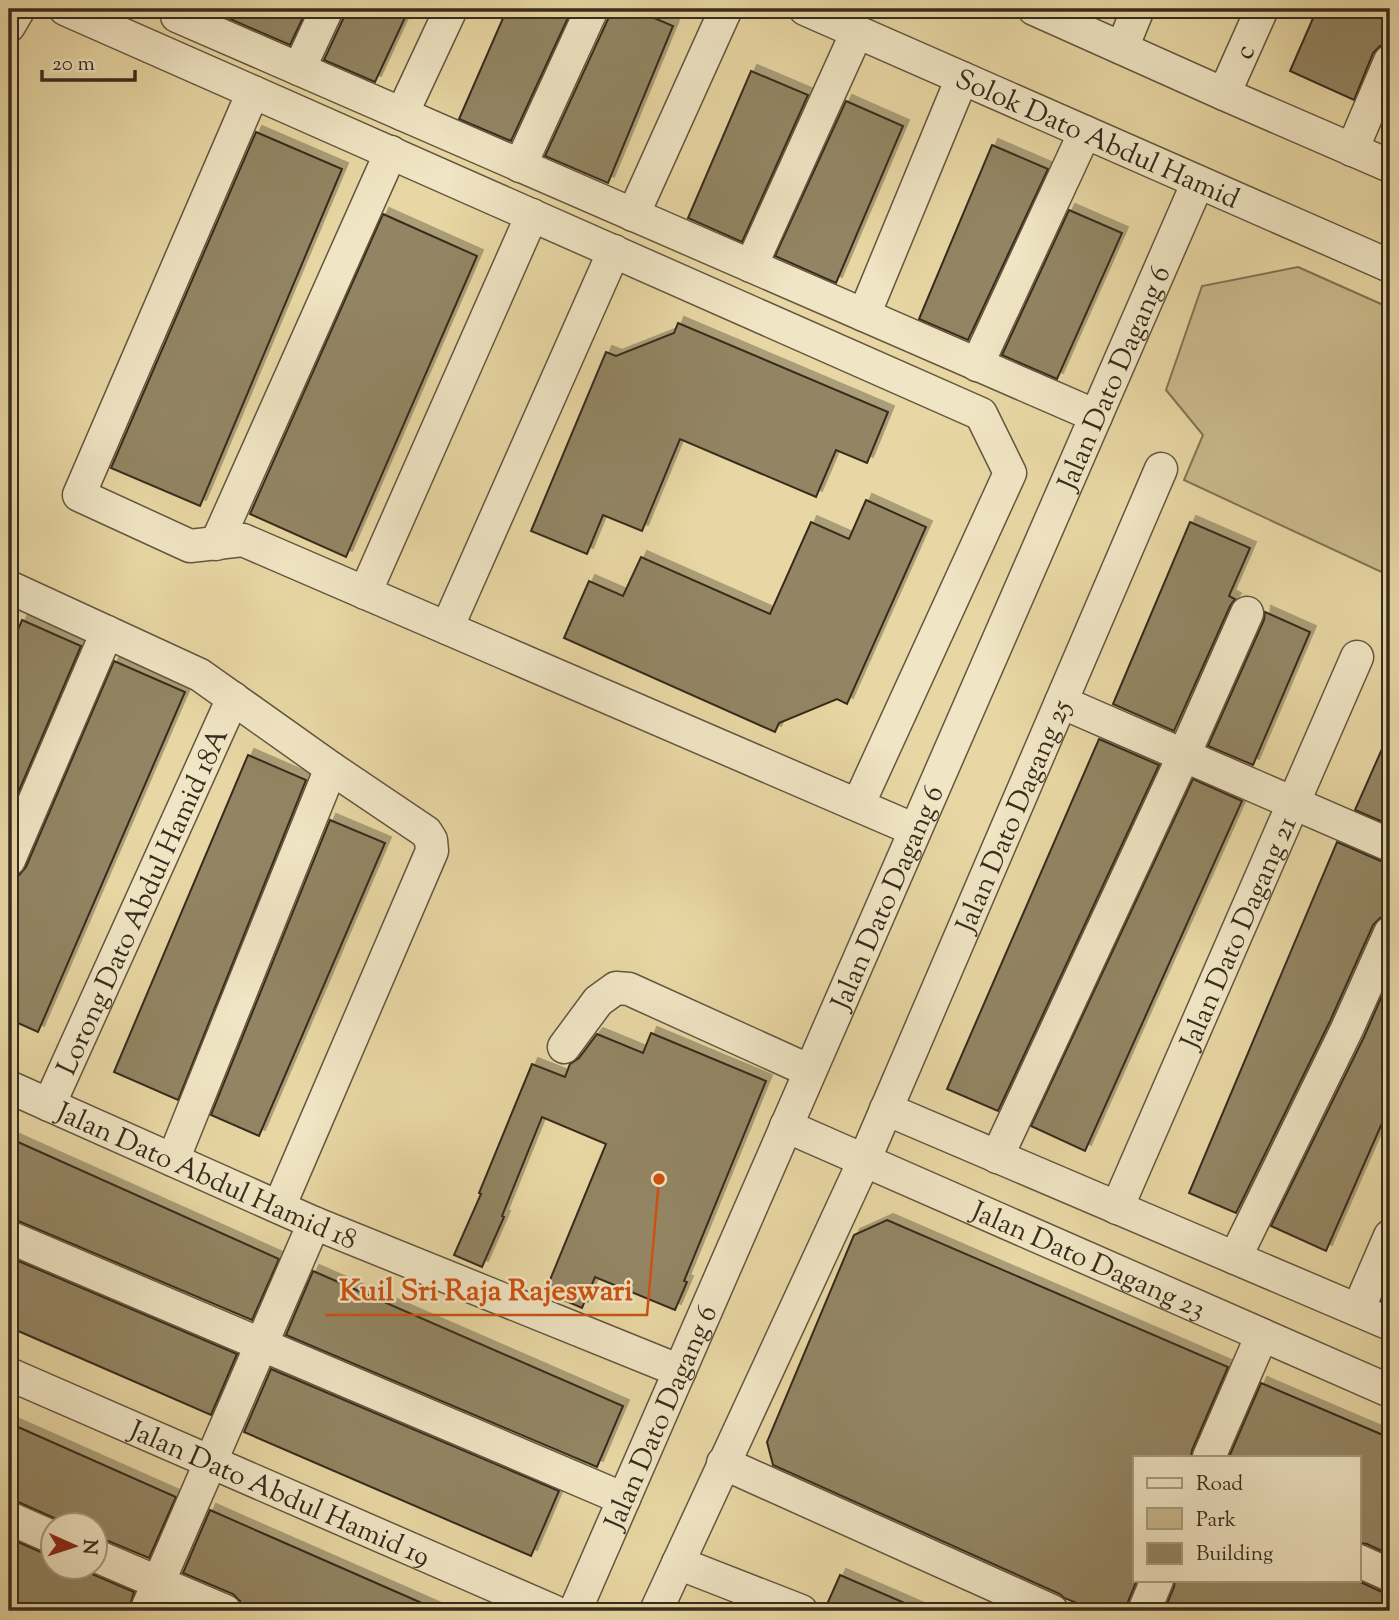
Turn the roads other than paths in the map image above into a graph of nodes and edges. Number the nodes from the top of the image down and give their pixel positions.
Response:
1 (19, 9) edge
2 (65, 9) edge
3 (327, 9) edge
4 (451, 9) edge
5 (592, 9) edge
6 (726, 9) edge
7 (805, 9) edge
8 (1034, 9) edge
9 (1138, 9) edge
10 (1262, 9) edge
11 (178, 13) edge
12 (9, 26) edge
13 (857, 32) junction
14 (1122, 48) junction
15 (1390, 61) edge
16 (299, 69) junction
17 (962, 78) junction
18 (253, 92) junction
19 (1224, 94) junction
20 (402, 114) junction
21 (1085, 132) junction
22 (1352, 150) junction
23 (391, 152) junction
24 (520, 166) junction
25 (1390, 166) edge
26 (1198, 181) junction
27 (532, 215) junction
28 (633, 215) junction
29 (614, 251) junction
30 (751, 266) junction
31 (1390, 266) edge
32 (864, 315) junction
33 (977, 365) junction
34 (1096, 416) junction
35 (1161, 470) dead end
36 (216, 544) junction
37 (9, 587) edge
38 (365, 593) junction
39 (1247, 613) dead end
40 (447, 628) junction
41 (107, 632) junction
42 (1357, 657) dead end
43 (233, 698) junction
44 (1061, 702) junction
45 (1184, 755) junction
46 (331, 768) junction
47 (1294, 803) junction
48 (858, 805) junction
49 (915, 830) junction
50 (1390, 845) edge
51 (9, 860) edge
52 (1390, 933) edge
53 (564, 1047) dead end
54 (810, 1071) junction
55 (9, 1087) edge
56 (49, 1105) junction
57 (886, 1109) junction
58 (786, 1126) junction
59 (997, 1157) junction
60 (173, 1160) junction
61 (864, 1161) junction
62 (279, 1207) junction
63 (1117, 1208) junction
64 (314, 1223) junction
65 (1390, 1236) edge
66 (9, 1237) edge
67 (1235, 1258) junction
68 (1358, 1310) junction
69 (1390, 1324) edge
70 (1262, 1335) junction
71 (261, 1346) junction
72 (680, 1371) junction
73 (9, 1374) edge
74 (1390, 1391) edge
75 (1209, 1456) edge
76 (211, 1462) junction
77 (723, 1463) junction
78 (624, 1499) junction
79 (9, 1518) edge
80 (38, 1531) edge
81 (1360, 1562) edge
82 (678, 1563) junction
83 (108, 1565) edge
84 (1390, 1575) edge
85 (1156, 1582) edge
86 (152, 1597) edge
87 (225, 1611) edge
88 (553, 1611) edge
89 (575, 1611) edge
90 (656, 1611) edge
91 (801, 1611) edge
92 (1052, 1611) edge
93 (1144, 1611) edge

1 - 12 street
2 - 18 street
3 - 16 street
4 - 20 street
5 - 24 street
6 - 28 street
7 - 13 street, Solok Dato Abdul Hamid
8 - 14 street
9 - 14 street
10 - 19 street, c
11 - 16 street
13 - 17 street, Solok Dato Abdul Hamid
13 - 30 street
14 - 19 street
15 - 22 street
16 - 20 street
17 - 21 street, Solok Dato Abdul Hamid
17 - 32 street
18 - 23 street
18 - 36 street
19 - 22 street
20 - 24 street
21 - 26 street, Solok Dato Abdul Hamid
21 - 33 street
22 - 25 street
23 - 27 street
23 - 36 street
24 - 28 street
26 - 31 street, Solok Dato Abdul Hamid
26 - 34 street, Jalan Dato Dagang 6
27 - 29 street
27 - 38 street
28 - 30 street
29 - 40 street
29 - 48 street
30 - 32 street
32 - 33 street
33 - 34 street
34 - 49 street, Jalan Dato Dagang 6
35 - 44 street, Jalan Dato Dagang 25
36 - 38 street
37 - 41 street
38 - 40 street
39 - 45 street
40 - 48 street
41 - 43 street
41 - 51 street
42 - 47 street, Jalan Dato Dagang 21
43 - 46 street
43 - 56 street, Lorong Dato Abdul Hamid 18A
44 - 45 street
44 - 57 street, Jalan Dato Dagang 25
45 - 47 street
45 - 59 street
46 - 60 street
46 - 62 street
47 - 50 street
47 - 63 street, Jalan Dato Dagang 21
48 - 49 street
49 - 54 street, Jalan Dato Dagang 6
52 - 67 street
53 - 54 street
54 - 58 street, Jalan Dato Dagang 6
55 - 56 street, Jalan Dato Abdul Hamid 18
56 - 60 street, Jalan Dato Abdul Hamid 18
57 - 59 street, Jalan Dato Dagang 23
57 - 61 street, Jalan Dato Dagang 25
58 - 61 street, Jalan Dato Dagang 23
58 - 72 street, Jalan Dato Dagang 6
59 - 63 street, Jalan Dato Dagang 23
60 - 62 street, Jalan Dato Abdul Hamid 18
61 - 70 street, Jalan Dato Dagang 23
61 - 77 street, Jalan Dato Dagang 25
62 - 64 street, Jalan Dato Abdul Hamid 18
63 - 67 street, Jalan Dato Dagang 23
64 - 71 street
64 - 72 street, Jalan Dato Abdul Hamid 18
65 - 68 street
66 - 71 street
67 - 68 street, Jalan Dato Dagang 23
68 - 69 street, Jalan Dato Dagang 23
70 - 74 street, Jalan Dato Dagang 23
70 - 75 street
71 - 76 street
71 - 78 street
72 - 78 street, Jalan Dato Dagang 6
73 - 76 street, Jalan Dato Abdul Hamid 19
76 - 86 street
76 - 88 street, Jalan Dato Abdul Hamid 19
77 - 82 street
77 - 92 street
78 - 89 street, Jalan Dato Dagang 6
79 - 80 street
81 - 84 street
82 - 90 street
82 - 91 street
83 - 86 street
85 - 93 street
86 - 87 street

